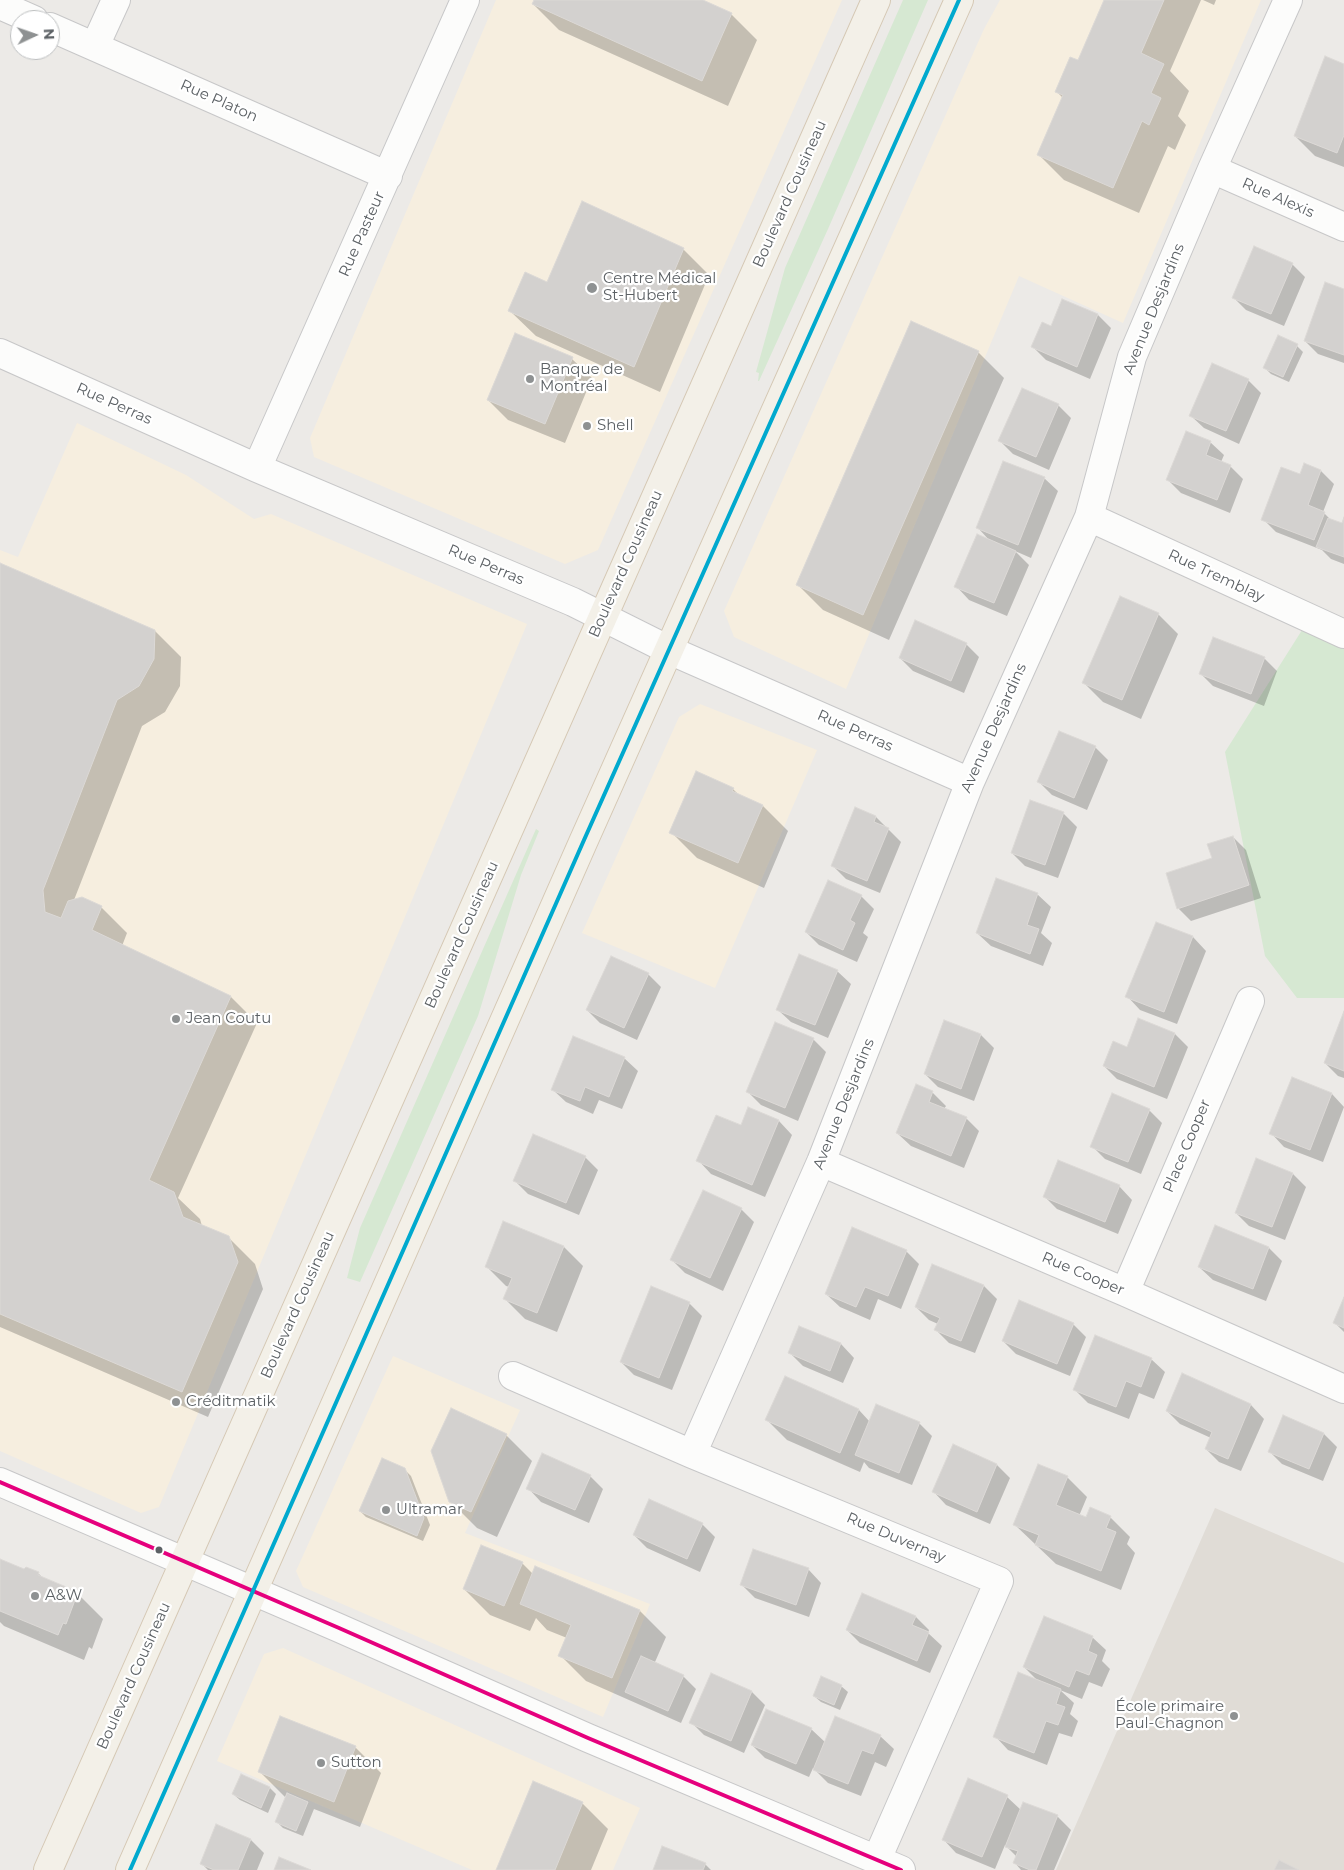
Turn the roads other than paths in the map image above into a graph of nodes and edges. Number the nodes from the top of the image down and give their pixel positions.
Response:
1 (116, 0) edge
2 (465, 0) edge
3 (876, 0) edge
4 (959, 0) edge
5 (1288, 0) edge
6 (60, 31) edge
7 (95, 46) junction
8 (1212, 169) junction
9 (388, 176) junction
10 (1344, 227) edge
11 (0, 354) edge
12 (257, 468) junction
13 (1089, 517) junction
14 (603, 616) junction
15 (1344, 634) edge
16 (668, 650) junction
17 (970, 782) junction
18 (1250, 1000) dead end
19 (822, 1162) junction
20 (1125, 1292) junction
21 (513, 1376) dead end
22 (1344, 1389) edge
23 (692, 1454) junction
24 (0, 1482) edge
25 (185, 1562) junction
26 (252, 1592) junction
27 (876, 1859) junction
28 (48, 1870) edge
29 (130, 1870) edge
30 (902, 1870) edge

1 - 7 street
2 - 9 street, Rue Pasteur
3 - 14 main road, Boulevard Cousineau
4 - 16 main road
5 - 8 street, Avenue Desjardins
6 - 7 street, Rue Platon
7 - 9 street, Rue Platon
8 - 10 street, Rue Alexis
8 - 13 street, Avenue Desjardins
9 - 12 street, Rue Pasteur
11 - 12 street, Rue Perras
12 - 14 street, Rue Perras
13 - 15 street, Rue Tremblay
13 - 17 street, Avenue Desjardins
14 - 16 street, Rue Perras
14 - 25 main road, Boulevard Cousineau
16 - 17 street, Rue Perras
16 - 26 main road
17 - 19 street, Avenue Desjardins
18 - 20 street, Place Cooper
19 - 20 street, Rue Cooper
19 - 23 street, Avenue Desjardins
20 - 22 street, Rue Cooper
21 - 23 street, Rue Duvernay
23 - 27 street, Rue Duvernay
24 - 25 street
25 - 26 street
25 - 28 main road, Boulevard Cousineau
26 - 27 street
26 - 29 main road
27 - 30 street

